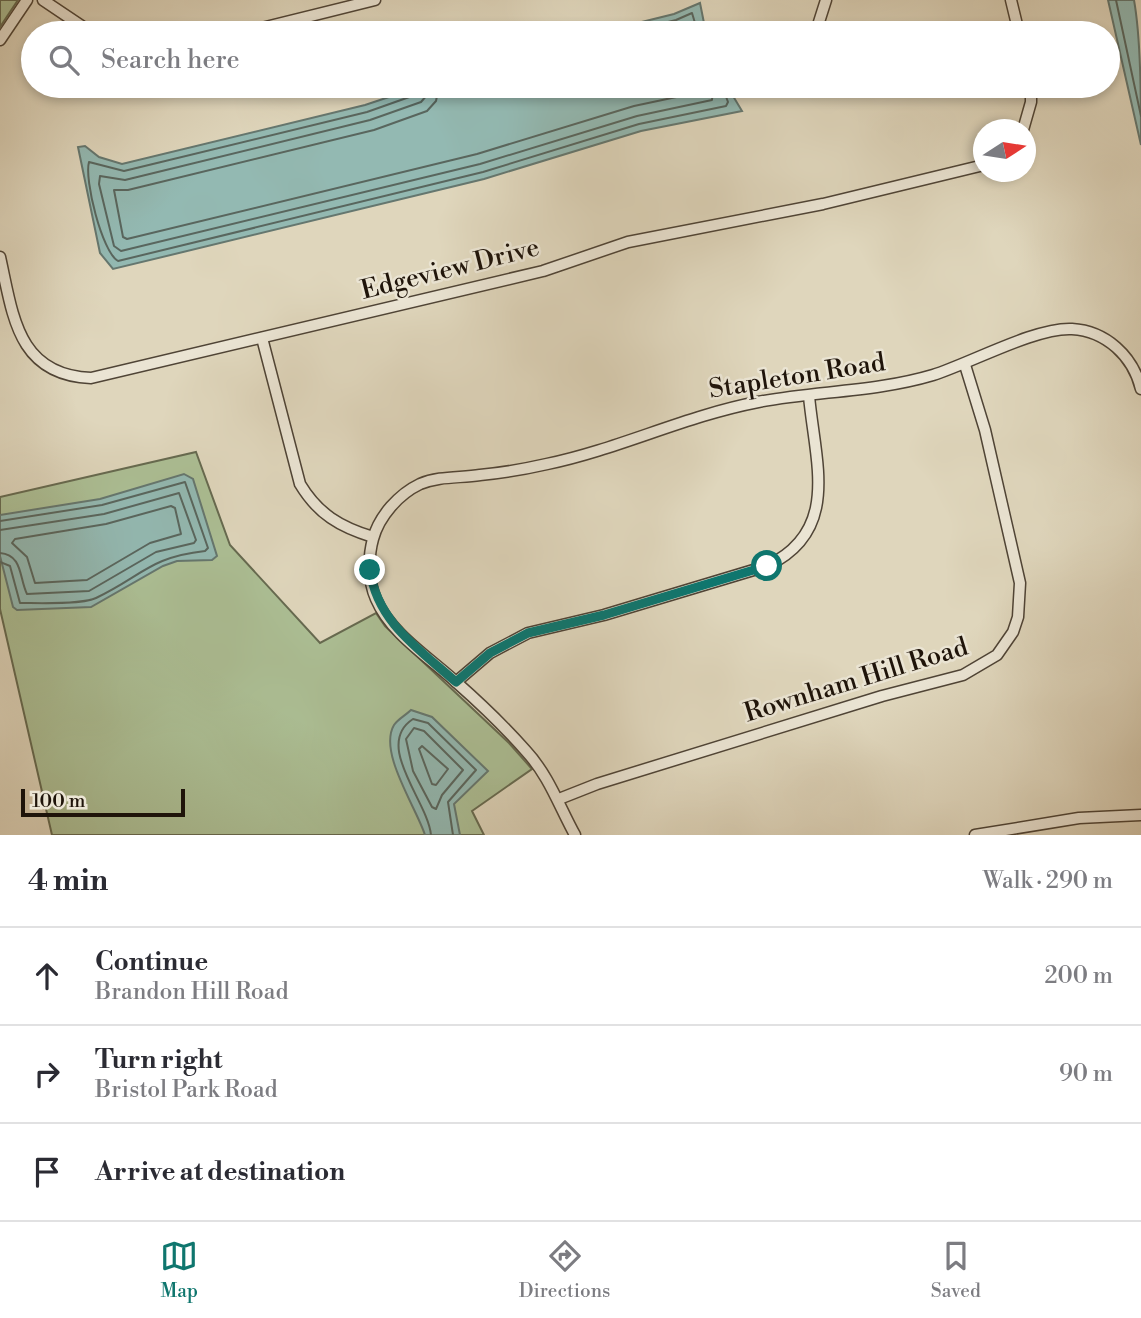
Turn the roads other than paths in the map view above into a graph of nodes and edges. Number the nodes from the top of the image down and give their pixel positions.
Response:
1 (27, 0) edge
2 (43, 0) edge
3 (375, 0) edge
4 (826, 0) edge
5 (1011, 0) edge
6 (74, 21) edge
7 (290, 21) edge
8 (819, 21) edge
9 (1016, 21) edge
10 (0, 40) edge
11 (1031, 98) edge
12 (1026, 119) edge
13 (973, 168) edge
14 (0, 257) edge
15 (262, 338) junction
16 (965, 365) junction
17 (1141, 389) edge
18 (809, 396) junction
19 (373, 537) junction
20 (456, 682) junction
21 (559, 799) junction
22 (1141, 815) edge
23 (575, 835) edge
24 (975, 835) edge

1 - 10 street
2 - 6 street
3 - 7 street
4 - 8 street
5 - 9 street
11 - 12 street
13 - 15 street, Edgeview Drive
14 - 15 street, Edgeview Drive
15 - 19 street
16 - 17 street, Stapleton Road
16 - 18 street, Stapleton Road
16 - 21 street, Rownham Hill Road
18 - 19 street, Stapleton Road
18 - 20 street
19 - 20 street
20 - 21 street
21 - 23 street
22 - 24 street

